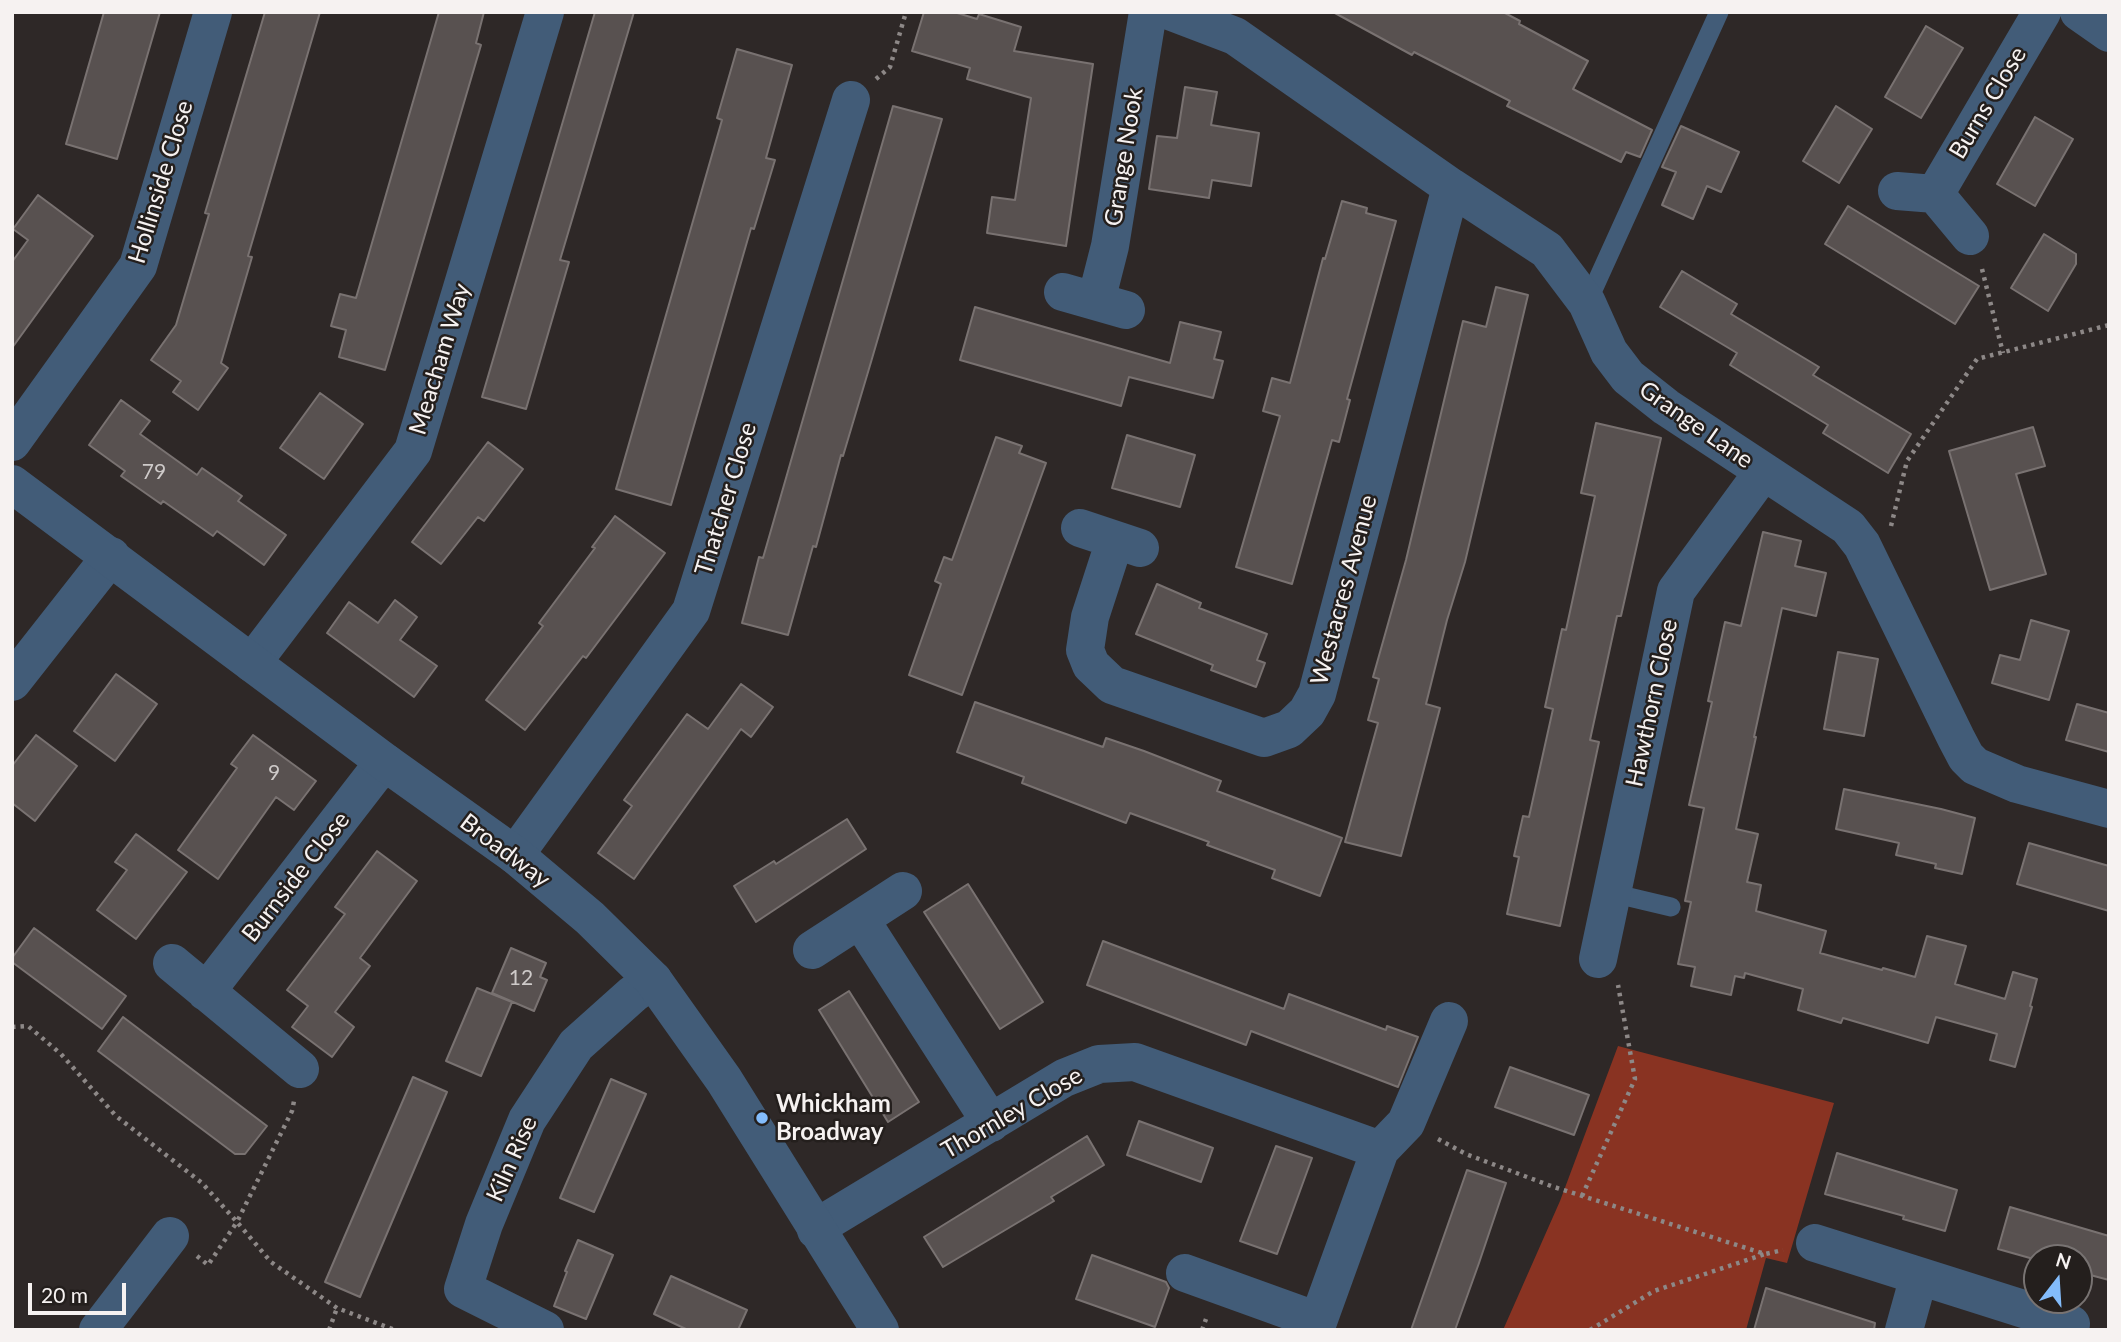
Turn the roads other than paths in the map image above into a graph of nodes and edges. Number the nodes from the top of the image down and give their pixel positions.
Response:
1 (213, 12) edge
2 (545, 12) edge
3 (1147, 12) edge
4 (1172, 12) edge
5 (1720, 12) edge
6 (2042, 12) edge
7 (2078, 12) edge
8 (2109, 33) edge
9 (851, 100) road end
10 (1451, 187) junction
11 (1897, 191) dead end
12 (1935, 194) junction
13 (1970, 236) road end
14 (1095, 301) dead end
15 (1587, 303) junction
16 (12, 442) edge
17 (1763, 472) junction
18 (12, 484) edge
19 (1080, 528) dead end
20 (111, 556) junction
21 (253, 663) junction
22 (12, 682) edge
23 (386, 763) junction
24 (2109, 808) edge
25 (515, 855) junction
26 (903, 891) dead end
27 (1612, 893) junction
28 (1671, 907) dead end
29 (860, 919) junction
30 (812, 950) dead end
31 (1598, 960) road end
32 (172, 963) dead end
33 (653, 980) junction
34 (206, 992) junction
35 (1449, 1021) dead end
36 (300, 1069) road end
37 (991, 1123) junction
38 (1380, 1150) junction
39 (816, 1230) junction
40 (170, 1236) road end
41 (1815, 1243) road end
42 (1185, 1273) dead end
43 (1919, 1276) junction
44 (2071, 1324) dead end
45 (1316, 1325) edge
46 (97, 1330) edge
47 (545, 1330) edge
48 (880, 1330) edge
49 (1904, 1330) edge

1 - 16 street, Hollinside Close
2 - 21 street, Meacham Way
3 - 14 street, Grange Nook
4 - 10 street, Grange Lane
5 - 15 lane
6 - 12 street, Burns Close
7 - 8 street
9 - 25 street, Thatcher Close
10 - 15 street, Grange Lane
10 - 19 street, Westacres Avenue
11 - 12 street
12 - 13 street
15 - 17 street, Grange Lane
17 - 24 street, Grange Lane
17 - 27 street, Hawthorn Close
18 - 20 street, Broadway
20 - 21 street, Broadway
20 - 22 street
21 - 23 street, Broadway
23 - 25 street, Broadway
23 - 34 street, Burnside Close
25 - 33 street, Broadway
26 - 29 street
27 - 28 lane
27 - 31 street, Hawthorn Close
29 - 30 street
29 - 37 street
32 - 34 street
33 - 39 street, Broadway
33 - 47 street, Kiln Rise
34 - 36 street
35 - 38 street
37 - 38 street, Thornley Close
37 - 39 street, Thornley Close
38 - 45 street
39 - 48 street, Broadway
40 - 46 street
41 - 43 street
42 - 45 street
43 - 44 street
43 - 49 street

